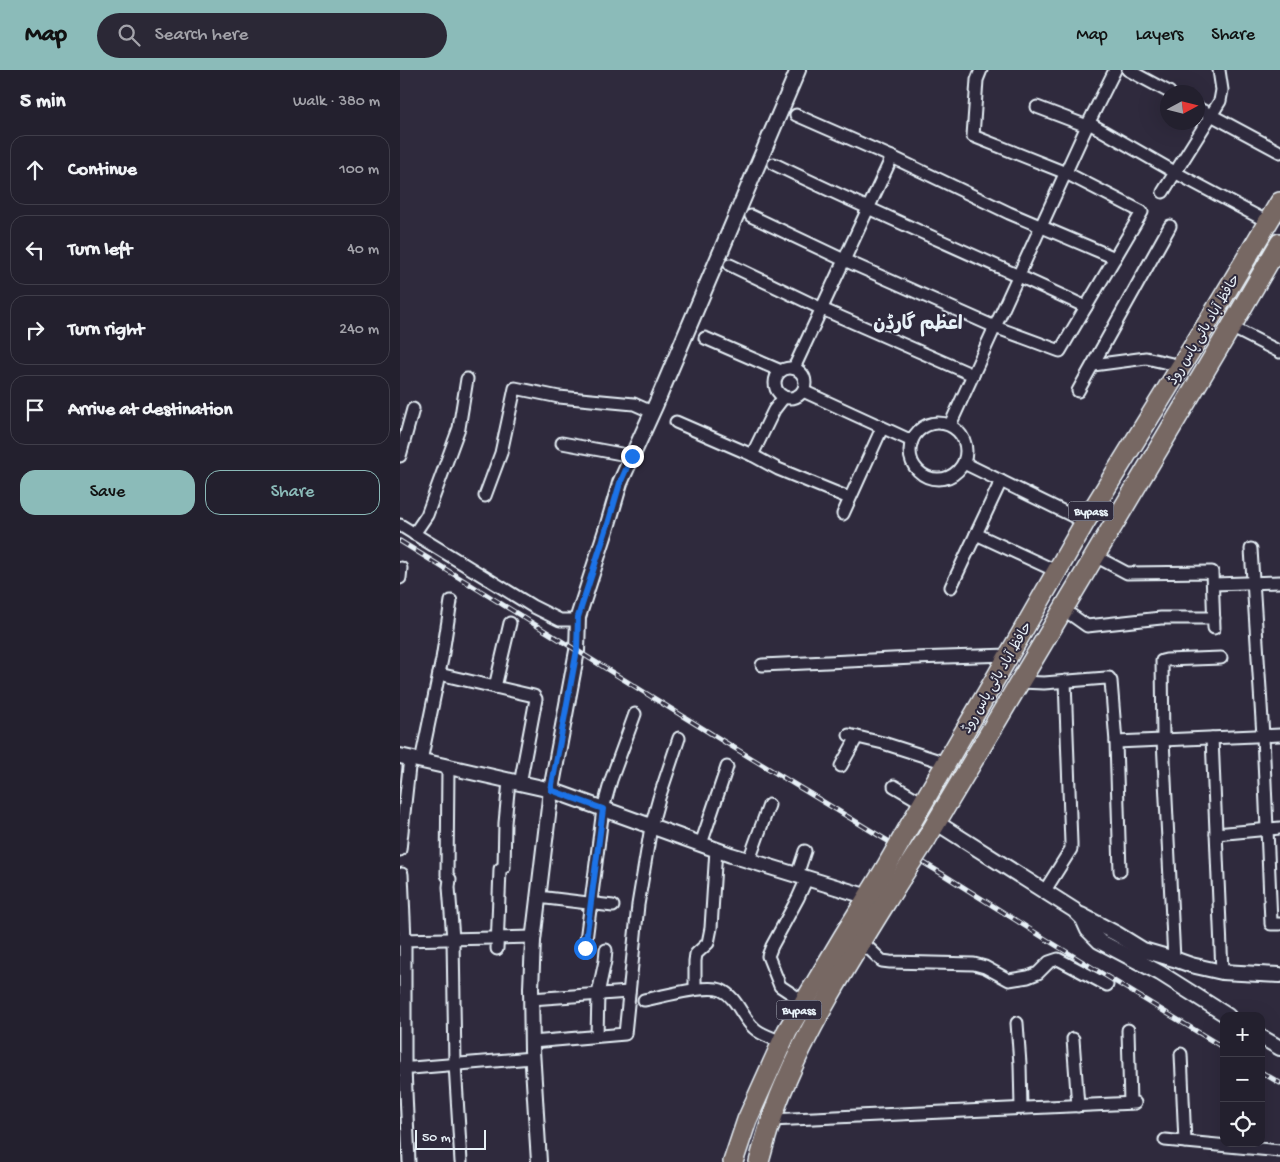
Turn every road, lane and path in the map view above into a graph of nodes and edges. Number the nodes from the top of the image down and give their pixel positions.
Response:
1 (798, 70) edge
2 (981, 70) edge
3 (1115, 70) edge
4 (1128, 70) edge
5 (1219, 70) edge
6 (1160, 87) edge
7 (1037, 107) dead end
8 (1205, 112) edge
9 (796, 115) dead end
10 (1211, 115) junction
11 (1088, 124) junction
12 (1280, 152) edge
13 (892, 158) junction
14 (774, 164) dead end
15 (1175, 172) junction
16 (1066, 173) junction
17 (1163, 192) dead end
18 (1280, 202) edge
19 (868, 208) junction
20 (751, 216) dead end
21 (1268, 222) junction
22 (1170, 226) dead end
23 (1041, 227) junction
24 (1279, 245) edge
25 (1114, 258) junction
26 (844, 260) junction
27 (730, 266) dead end
28 (1019, 275) junction
29 (1086, 307) junction
30 (822, 309) junction
31 (995, 327) junction
32 (1231, 327) junction
33 (705, 338) dead end
34 (1280, 352) edge
35 (1093, 365) junction
36 (1181, 366) junction
37 (794, 368) junction
38 (781, 371) junction
39 (973, 375) junction
40 (467, 379) dead end
41 (803, 391) junction
42 (1078, 391) dead end
43 (784, 396) junction
44 (413, 408) dead end
45 (652, 412) junction
46 (676, 422) dead end
47 (950, 425) junction
48 (882, 428) junction
49 (912, 441) junction
50 (562, 444) dead end
51 (752, 455) junction
52 (400, 456) edge
53 (632, 456) junction
54 (964, 463) junction
55 (1001, 481) junction
56 (485, 496) dead end
57 (849, 498) junction
58 (842, 514) dead end
59 (1085, 522) junction
60 (400, 525) edge
61 (414, 534) junction
62 (976, 534) junction
63 (1251, 549) dead end
64 (1095, 556) junction
65 (1056, 571) junction
66 (1253, 582) junction
67 (1280, 582) edge
68 (1213, 584) junction
69 (951, 587) dead end
70 (451, 601) dead end
71 (1063, 610) junction
72 (578, 620) junction
73 (510, 623) dead end
74 (1009, 655) junction
75 (1221, 658) dead end
76 (762, 665) dead end
77 (439, 674) junction
78 (1065, 681) junction
79 (1020, 682) junction
80 (495, 687) junction
81 (635, 714) dead end
82 (1280, 735) edge
83 (1263, 736) junction
84 (679, 738) dead end
85 (1212, 738) junction
86 (1163, 740) junction
87 (1116, 742) junction
88 (410, 758) edge
89 (946, 763) junction
90 (841, 766) dead end
91 (448, 767) junction
92 (727, 767) dead end
93 (515, 782) junction
94 (894, 786) dead end
95 (551, 790) junction
96 (923, 803) junction
97 (769, 805) dead end
98 (603, 809) junction
99 (651, 827) junction
100 (1280, 828) edge
101 (1267, 829) junction
102 (932, 831) junction
103 (1216, 834) junction
104 (701, 844) junction
105 (716, 849) junction
106 (400, 850) edge
107 (805, 852) dead end
108 (750, 860) junction
109 (1120, 871) dead end
110 (893, 873) junction
111 (402, 874) dead end
112 (802, 876) junction
113 (1044, 892) junction
114 (538, 897) junction
115 (867, 897) junction
116 (886, 902) junction
117 (591, 903) junction
118 (613, 906) dead end
119 (1074, 910) junction
120 (1280, 924) edge
121 (533, 937) junction
122 (453, 939) junction
123 (403, 940) edge
124 (861, 941) junction
125 (497, 944) junction
126 (585, 948) dead end
127 (606, 950) dead end
128 (1174, 959) junction
129 (1222, 972) junction
130 (1280, 976) edge
131 (1107, 985) dead end
132 (696, 990) junction
133 (630, 992) junction
134 (598, 994) junction
135 (531, 998) junction
136 (644, 1000) dead end
137 (804, 1002) junction
138 (1222, 1012) edge
139 (1017, 1023) dead end
140 (1128, 1030) dead end
141 (597, 1036) junction
142 (1073, 1039) dead end
143 (1265, 1039) edge
144 (532, 1042) junction
145 (782, 1042) junction
146 (1280, 1048) edge
147 (1181, 1054) dead end
148 (532, 1058) junction
149 (455, 1064) junction
150 (402, 1069) edge
151 (1078, 1106) junction
152 (1021, 1108) junction
153 (771, 1120) junction
154 (1165, 1140) dead end
155 (1185, 1142) junction
156 (1220, 1144) edge
157 (1253, 1147) edge
158 (1280, 1151) edge
159 (409, 1162) edge
160 (461, 1162) edge
161 (539, 1162) edge
162 (734, 1162) edge
163 (759, 1162) edge

1 - 45 street
2 - 16 street
3 - 11 street
4 - 6 street
5 - 10 street
7 - 11 street
8 - 10 street
9 - 13 street
10 - 12 street
10 - 15 street
11 - 15 street
11 - 16 street
13 - 19 street
13 - 23 street
14 - 19 street
15 - 17 street
15 - 21 street
16 - 23 street
16 - 25 street
18 - 21 highway, حافظ آباد بائی پاس روڈ / Bypass
19 - 26 street
19 - 28 street
20 - 26 street
21 - 36 highway, حافظ آباد بائی پاس روڈ / Bypass
22 - 35 street
23 - 25 street
23 - 28 street
24 - 32 highway, حافظ آباد بائی پاس روڈ / Bypass
25 - 29 street
26 - 30 street
26 - 31 street
27 - 30 street
28 - 29 street
28 - 31 street
29 - 31 street
30 - 37 street
30 - 39 street
31 - 39 street
32 - 34 street
32 - 64 highway, حافظ آباد بائی پاس روڈ / Bypass
33 - 38 street
35 - 36 street
35 - 42 street
36 - 59 highway, حافظ آباد بائی پاس روڈ / Bypass
37 - 38 street
37 - 41 street
38 - 43 street
39 - 47 street
40 - 61 street
41 - 43 street
41 - 48 street
43 - 51 street
44 - 52 street
45 - 53 street
45 - 56 street
46 - 51 street
47 - 49 street
47 - 54 street
48 - 49 street
48 - 57 street
49 - 54 street
50 - 53 street
51 - 57 street
53 - 72 street
54 - 55 street
55 - 59 street
55 - 62 street
57 - 58 street
59 - 65 highway, حافظ آباد بائی پاس روڈ / Bypass
60 - 61 street
61 - 72 street
62 - 65 street
62 - 69 street
63 - 66 street
64 - 68 street
64 - 71 highway, حافظ آباد بائی پاس روڈ / Bypass
65 - 74 highway, حافظ آباد بائی پاس روڈ / Bypass
66 - 67 street
66 - 68 street
66 - 83 street
68 - 71 street
70 - 77 street
71 - 79 highway, حافظ آباد بائی پاس روڈ / Bypass
72 - 95 street
73 - 80 street
74 - 76 street
74 - 89 highway, حافظ آباد بائی پاس روڈ / Bypass
75 - 86 street
77 - 80 street
77 - 88 street
78 - 79 street
78 - 87 street
78 - 113 street
79 - 102 highway, حافظ آباد بائی پاس روڈ / Bypass
80 - 93 street
81 - 98 street
82 - 83 street
83 - 85 street
83 - 101 street
84 - 99 street
85 - 86 street
85 - 103 street
86 - 87 street
86 - 128 street
87 - 109 street
88 - 91 street
88 - 106 street
89 - 90 street
89 - 96 highway, حافظ آباد بائی پاس روڈ / Bypass
91 - 93 street
91 - 122 street
92 - 104 street
93 - 95 street
93 - 125 street
94 - 96 street
95 - 98 street
95 - 114 street
96 - 110 highway, حافظ آباد بائی پاس روڈ / Bypass, bridge
97 - 108 street
98 - 99 street
98 - 117 street
99 - 104 street
99 - 133 street
100 - 101 street
101 - 103 street
101 - 120 street
102 - 110 highway, حافظ آباد بائی پاس روڈ / Bypass, bridge
102 - 113 street
103 - 129 street
104 - 105 street
105 - 108 street
105 - 132 street
107 - 112 street
108 - 112 street
110 - 115 highway, حافظ آباد بائی پاس روڈ / Bypass
110 - 116 highway, حافظ آباد بائی پاس روڈ / Bypass
111 - 123 street
112 - 115 street
112 - 137 street
113 - 119 street
114 - 117 street
114 - 121 street
115 - 116 street
115 - 137 highway, حافظ آباد بائی پاس روڈ / Bypass
116 - 124 highway, حافظ آباد بائی پاس روڈ / Bypass
117 - 118 street
117 - 126 street
119 - 128 street
119 - 138 street
121 - 125 street
121 - 135 street
122 - 123 street
122 - 125 street
122 - 149 street
123 - 150 street
124 - 131 street
124 - 153 highway, حافظ آباد بائی پاس روڈ / Bypass
127 - 134 street
128 - 129 street
129 - 130 street
132 - 136 street
132 - 145 street
133 - 134 street
133 - 141 street
134 - 135 street
134 - 141 street
135 - 144 street
137 - 145 highway, حافظ آباد بائی پاس روڈ / Bypass
139 - 152 street
140 - 151 street
141 - 144 street
142 - 151 street
143 - 146 street
144 - 148 street
145 - 162 highway, حافظ آباد بائی پاس روڈ / Bypass
147 - 155 street
148 - 149 street
148 - 161 street
149 - 150 street
149 - 160 street
150 - 159 street
151 - 152 street
152 - 153 street
153 - 163 highway, حافظ آباد بائی پاس روڈ / Bypass
154 - 155 street
155 - 156 street
157 - 158 street

